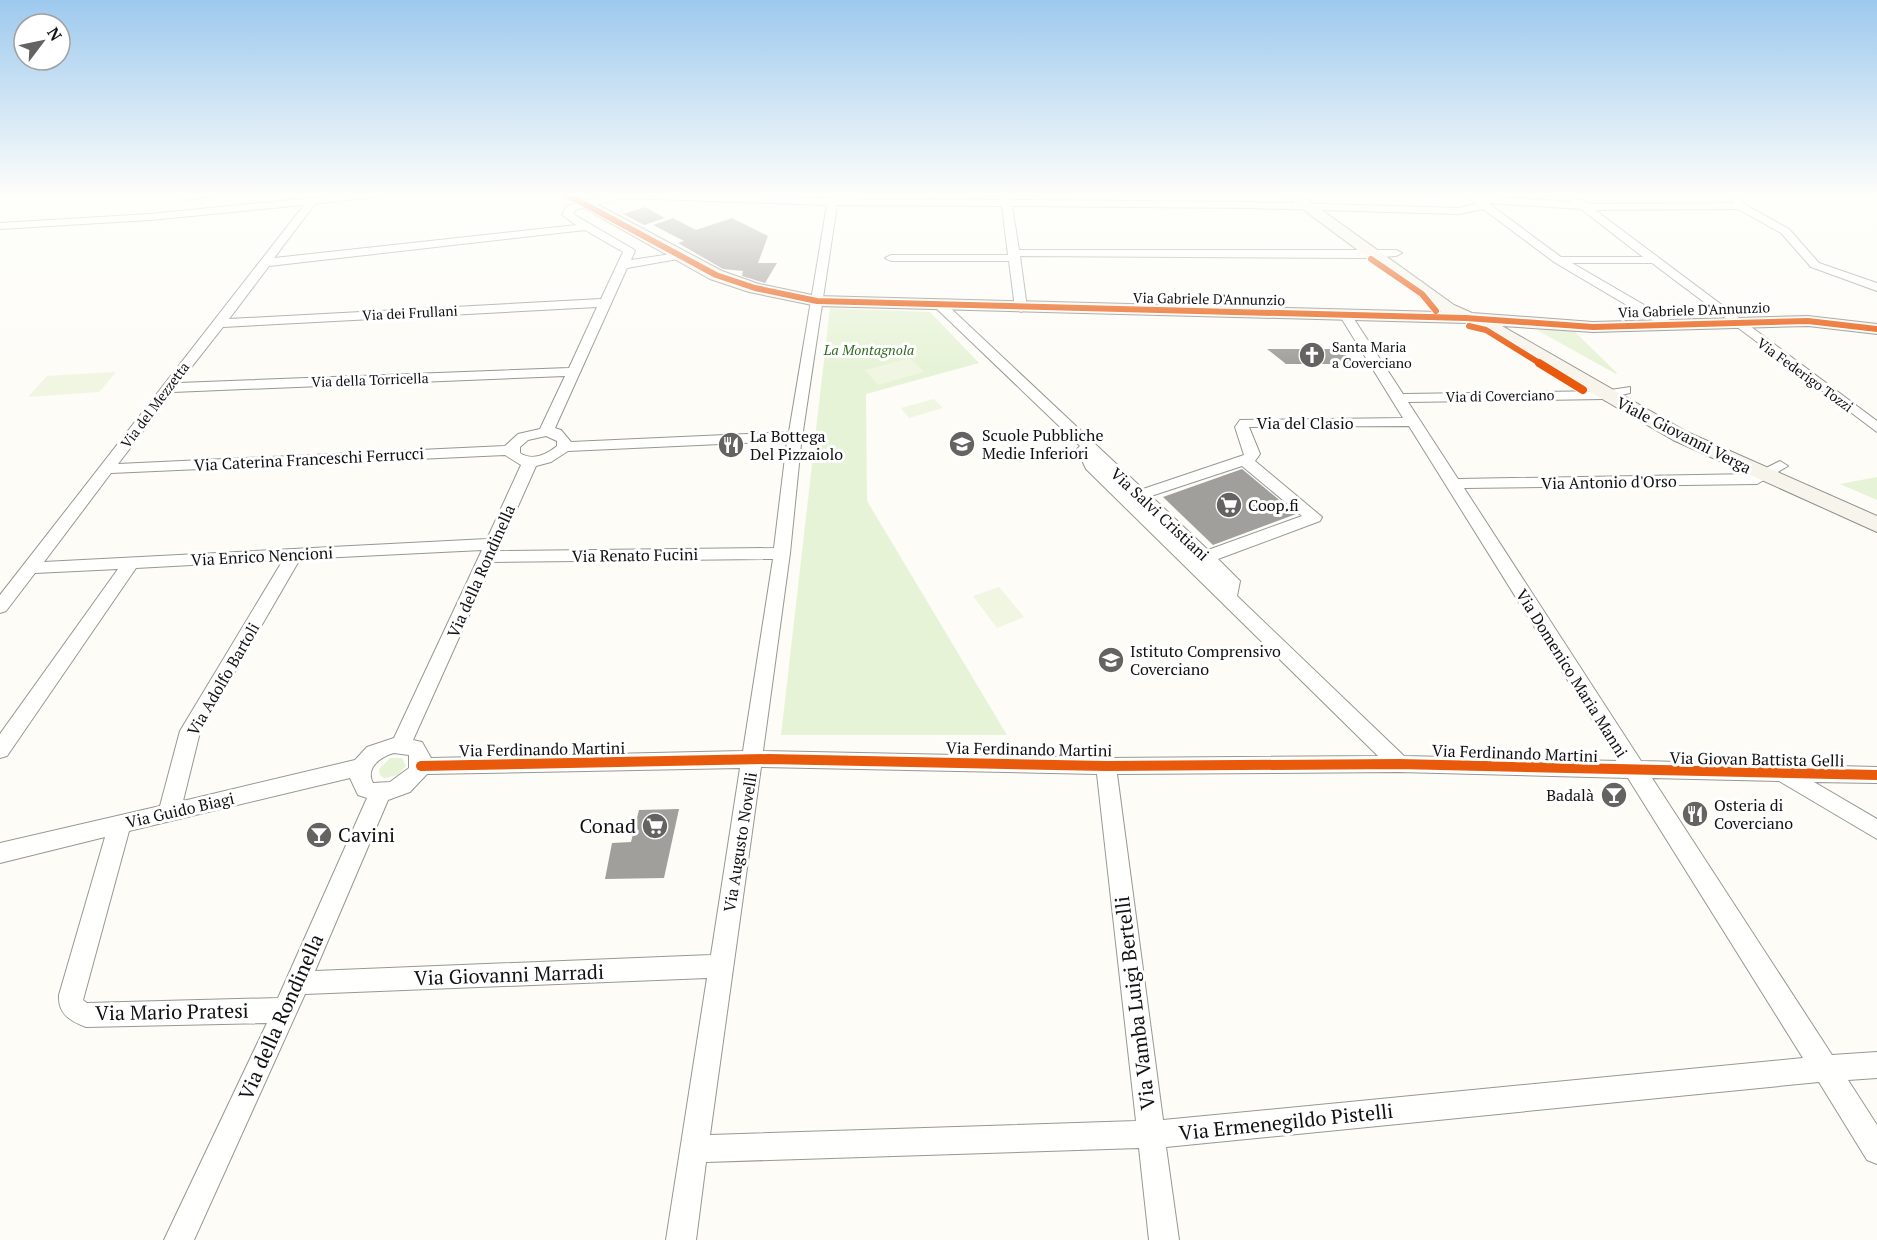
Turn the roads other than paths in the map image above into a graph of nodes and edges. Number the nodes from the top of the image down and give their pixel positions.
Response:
1 (273, 251) edge
2 (372, 251) edge
3 (628, 251) edge
4 (669, 251) edge
5 (825, 251) edge
6 (1014, 251) edge
7 (1370, 251) edge
8 (1393, 251) edge
9 (1546, 251) edge
10 (1639, 251) edge
11 (1803, 251) edge
12 (1396, 253) junction
13 (1015, 255) junction
14 (1375, 255) junction
15 (678, 256) junction
16 (891, 258) dead end
17 (1558, 260) junction
18 (1651, 260) junction
19 (264, 263) junction
20 (622, 265) junction
21 (1877, 287) edge
22 (817, 301) junction
23 (603, 303) junction
24 (941, 306) junction
25 (1022, 308) junction
26 (1346, 316) junction
27 (1466, 318) junction
28 (1502, 321) junction
29 (1733, 321) junction
30 (1666, 323) junction
31 (218, 324) junction
32 (1877, 329) edge
33 (572, 372) junction
34 (167, 388) junction
35 (1624, 390) junction
36 (1604, 395) junction
37 (1396, 398) junction
38 (1412, 422) junction
39 (1877, 428) edge
40 (546, 432) junction
41 (796, 436) junction
42 (1078, 437) junction
43 (564, 447) junction
44 (511, 450) junction
45 (1245, 460) junction
46 (530, 462) junction
47 (107, 469) junction
48 (1773, 471) junction
49 (1453, 484) junction
50 (1140, 495) junction
51 (1877, 509) edge
52 (1877, 525) edge
53 (490, 550) junction
54 (782, 553) junction
55 (296, 554) junction
56 (1206, 557) junction
57 (131, 563) junction
58 (30, 568) junction
59 (1228, 597) junction
60 (0, 607) edge
61 (401, 745) junction
62 (0, 750) edge
63 (753, 759) junction
64 (1399, 764) junction
65 (421, 766) junction
66 (1106, 766) junction
67 (361, 767) junction
68 (1636, 772) junction
69 (1786, 775) junction
70 (1877, 776) edge
71 (380, 793) junction
72 (169, 812) junction
73 (120, 824) junction
74 (1877, 830) edge
75 (0, 853) edge
76 (720, 966) junction
77 (298, 983) junction
78 (284, 1010) junction
79 (1877, 1065) edge
80 (1824, 1069) junction
81 (1151, 1134) junction
82 (694, 1149) junction
83 (1877, 1150) edge
84 (179, 1240) edge
85 (681, 1240) edge
86 (1164, 1240) edge

1 - 19 street, Via del Mezzetta
2 - 19 street
3 - 20 street
4 - 15 street, Via Gabriele D'Annunzio
5 - 22 street, Via Augusto Novelli
6 - 13 street
7 - 14 street
8 - 12 street, Viale Giovanni Verga
9 - 17 street
10 - 18 street, Via Federigo Tozzi
11 - 21 street
12 - 14 street
12 - 28 street, Viale Giovanni Verga
13 - 14 street
13 - 16 street
13 - 25 street
14 - 27 street
15 - 20 street
15 - 22 street, Via Gabriele D'Annunzio
17 - 18 street
17 - 30 street
18 - 29 street, Via Federigo Tozzi
19 - 31 street, Via del Mezzetta
20 - 23 street
22 - 24 street, Via Gabriele D'Annunzio
22 - 41 street, Via Augusto Novelli
23 - 31 street, Via dei Frullani
23 - 33 street
24 - 25 street, Via Gabriele D'Annunzio
24 - 42 street, Via Salvi Cristiani
25 - 26 street, Via Gabriele D'Annunzio
26 - 27 street, Via Gabriele D'Annunzio
26 - 37 street, Via Domenico Maria Manni
27 - 28 street, Via Gabriele D'Annunzio
27 - 36 street, Viale Giovanni Verga
28 - 30 street, Via Gabriele D'Annunzio
28 - 35 street, Viale Giovanni Verga
29 - 30 street, Via Gabriele D'Annunzio
29 - 32 street, Via Gabriele D'Annunzio
29 - 39 street, Via Federigo Tozzi
31 - 34 street, Via del Mezzetta
33 - 34 street, Via della Torricella
33 - 40 street
34 - 47 street, Via del Mezzetta
35 - 36 street, Viale Giovanni Verga
35 - 48 street, Viale Giovanni Verga
36 - 37 street, Via di Coverciano
36 - 48 street, Viale Giovanni Verga
37 - 38 street, Via Domenico Maria Manni
38 - 45 street, Via del Clasio
38 - 49 street, Via Domenico Maria Manni
40 - 43 street
40 - 44 street
41 - 43 street
41 - 54 street, Via Augusto Novelli
42 - 50 street, Via Salvi Cristiani
42 - 59 street, Via Salvi Cristiani
43 - 46 street
44 - 46 street
44 - 47 street, Via Caterina Franceschi Ferrucci
45 - 50 street
45 - 56 street
46 - 53 street, Via della Rondinella
47 - 58 street, Via del Mezzetta
48 - 49 street, Via Antonio d'Orso
48 - 51 street, Viale Giovanni Verga
48 - 52 street, Viale Giovanni Verga
49 - 68 street, Via Domenico Maria Manni
50 - 56 street, Via Salvi Cristiani
53 - 54 street, Via Renato Fucini
53 - 55 street, Via Enrico Nencioni
53 - 61 street, Via della Rondinella
54 - 63 street, Via Augusto Novelli
55 - 57 street, Via Enrico Nencioni
55 - 72 street, Via Adolfo Bartoli
56 - 59 street, Via Salvi Cristiani
57 - 58 street, Via Enrico Nencioni
57 - 62 street
58 - 60 street, Via del Mezzetta
59 - 64 street, Via Salvi Cristiani
61 - 65 street
61 - 67 street
63 - 65 street, Via Ferdinando Martini
63 - 66 street, Via Ferdinando Martini
63 - 76 street, Via Augusto Novelli
64 - 66 street, Via Ferdinando Martini
64 - 68 street, Via Ferdinando Martini
65 - 71 street
66 - 81 street, Via Vamba Luigi Bertelli
67 - 71 street
67 - 72 street, Via Guido Biagi
68 - 69 street, Via Giovan Battista Gelli
68 - 80 street, Via Domenico Maria Manni
69 - 70 street, Via Giovan Battista Gelli
69 - 74 street
71 - 77 street, Via della Rondinella
72 - 73 street, Via Guido Biagi
73 - 75 street, Via Guido Biagi
73 - 78 street, Via Mario Pratesi
76 - 77 street, Via Giovanni Marradi
76 - 82 street, Via Augusto Novelli
77 - 78 street, Via della Rondinella
78 - 84 street, Via della Rondinella
79 - 80 street, Via Ermenegildo Pistelli
80 - 81 street, Via Ermenegildo Pistelli
80 - 83 street, Via Domenico Maria Manni
81 - 82 street, Via Ermenegildo Pistelli
81 - 86 street, Via Vamba Luigi Bertelli
82 - 85 street, Via Augusto Novelli

